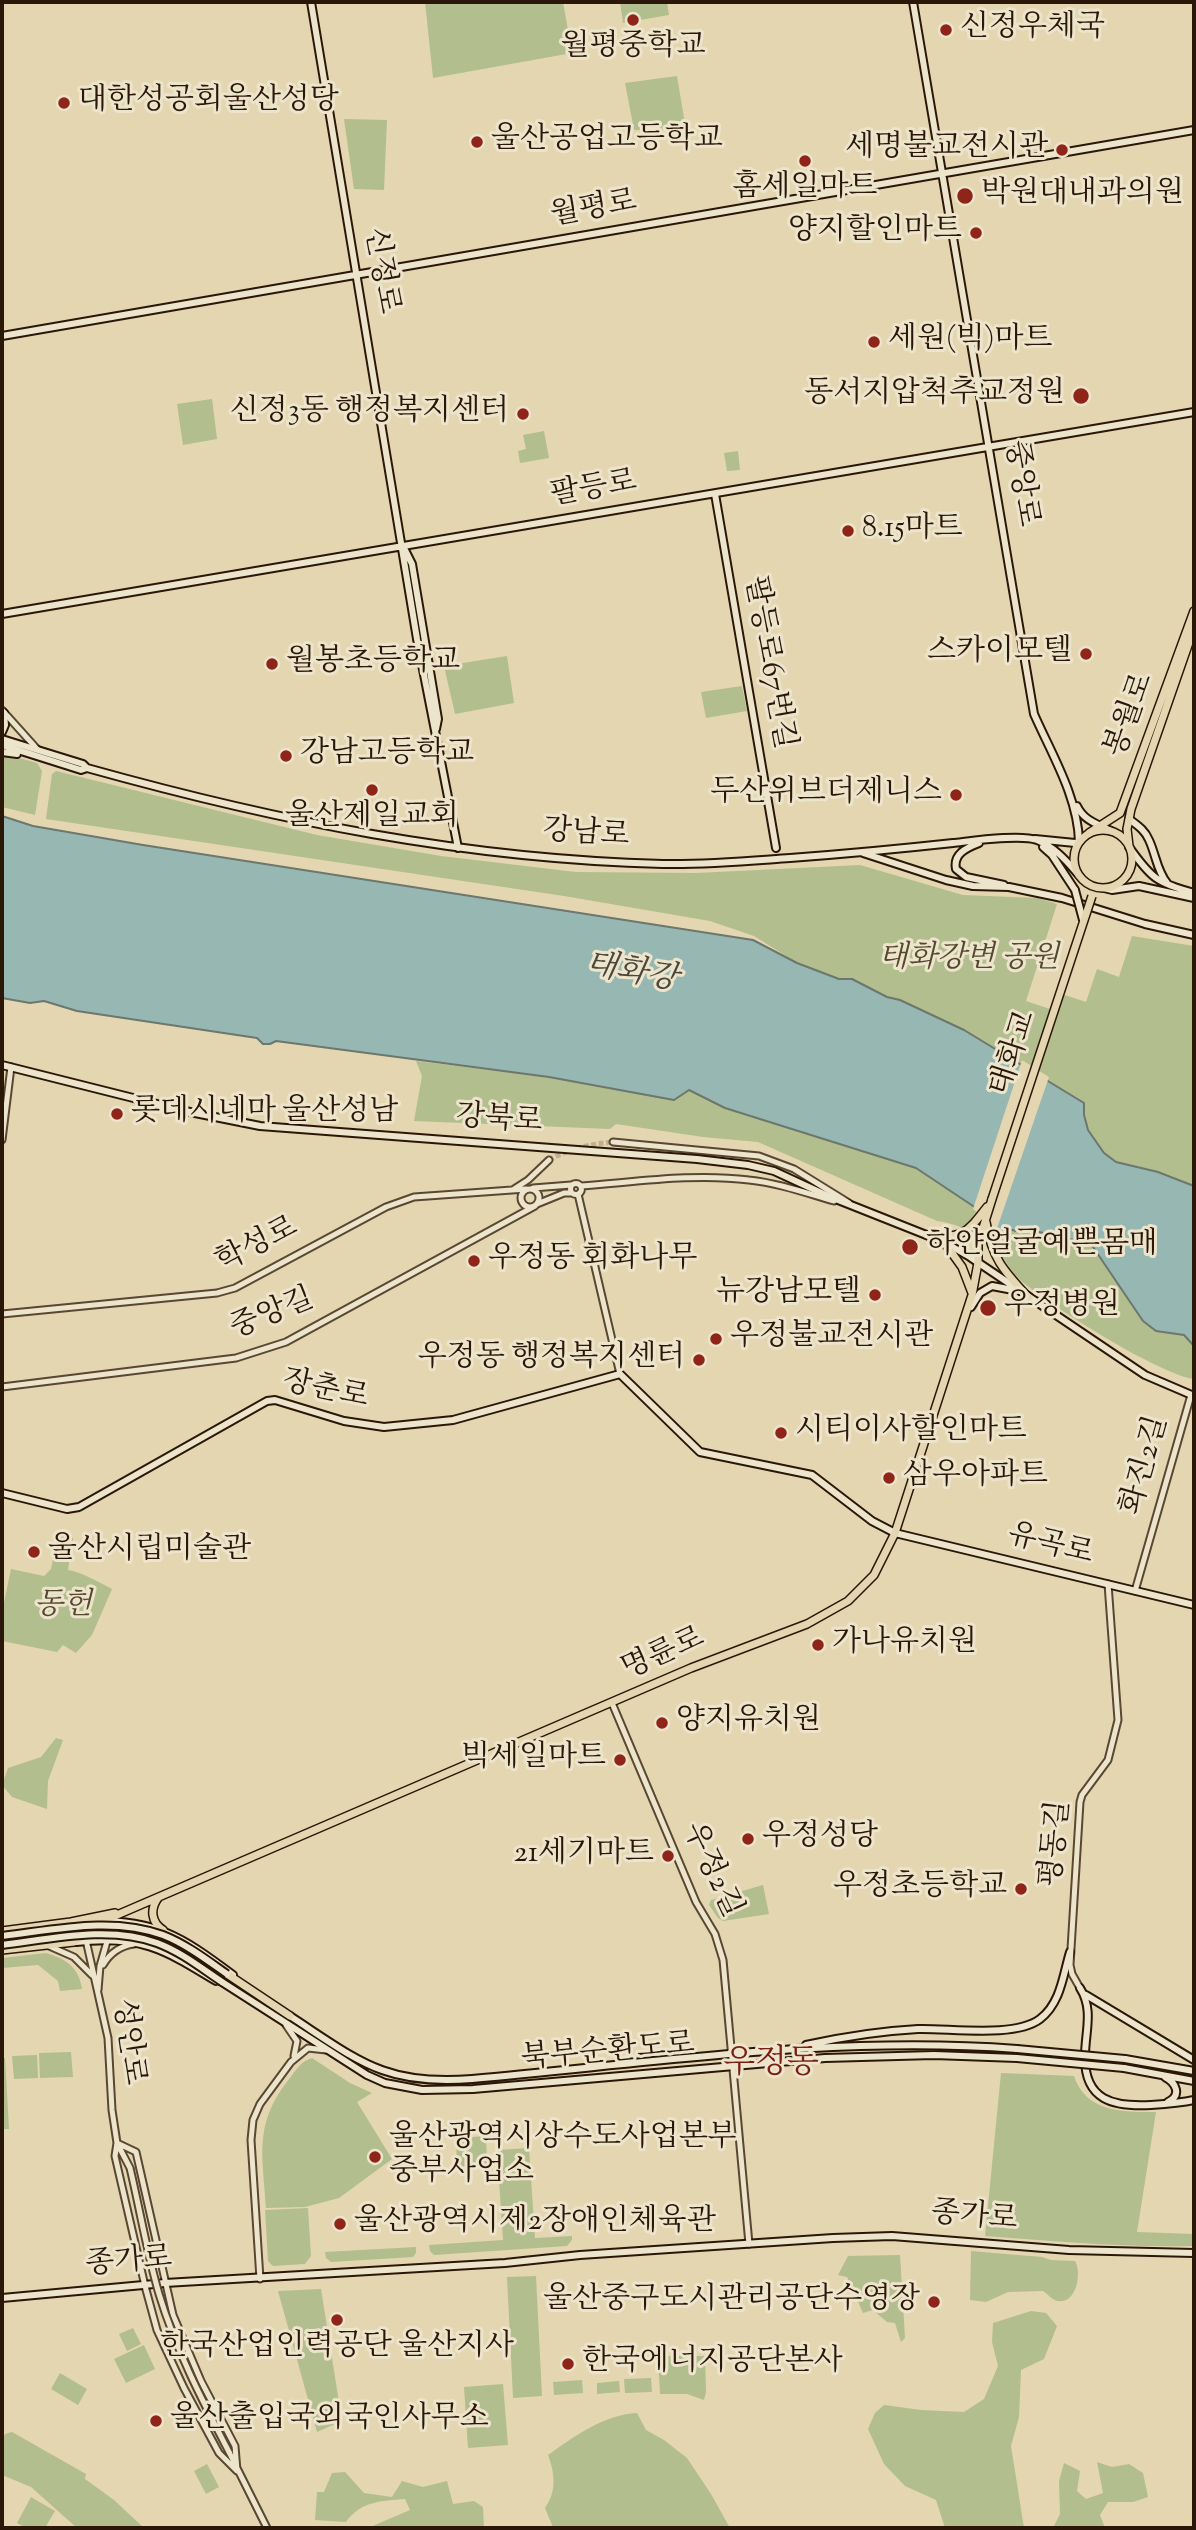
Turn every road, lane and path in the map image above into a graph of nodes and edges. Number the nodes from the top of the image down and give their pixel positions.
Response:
1 (311, 2) edge
2 (913, 2) edge
3 (1194, 130) edge
4 (942, 173) junction
5 (356, 275) junction
6 (2, 336) edge
7 (1194, 412) edge
8 (990, 446) junction
9 (715, 494) junction
10 (403, 547) junction
11 (416, 585) junction
12 (408, 586) junction
13 (1194, 611) edge
14 (2, 614) edge
15 (1194, 628) edge
16 (430, 694) junction
17 (3, 711) edge
18 (2, 732) edge
19 (2, 739) edge
20 (2, 746) edge
21 (37, 749) junction
22 (2, 752) edge
23 (45, 759) junction
24 (87, 768) junction
25 (1072, 800) junction
26 (1129, 818) junction
27 (1099, 825) junction
28 (1111, 831) junction
29 (1089, 833) junction
30 (1030, 839) junction
31 (988, 840) junction
32 (1079, 842) junction
33 (775, 844) dead end
34 (1129, 846) junction
35 (457, 848) junction
36 (861, 853) junction
37 (1077, 873) junction
38 (1168, 885) junction
39 (1009, 887) junction
40 (1095, 887) junction
41 (1104, 888) junction
42 (1194, 895) edge
43 (1083, 920) junction
44 (1194, 935) edge
45 (2, 1059) edge
46 (2, 1067) edge
47 (11, 1067) junction
48 (2, 1140) edge
49 (612, 1142) tunnel mouth
50 (549, 1160) tunnel mouth
51 (528, 1180) junction
52 (571, 1185) junction
53 (581, 1186) junction
54 (507, 1191) junction
55 (525, 1191) junction
56 (575, 1193) junction
57 (992, 1199) junction
58 (536, 1205) junction
59 (855, 1207) junction
60 (927, 1236) junction
61 (985, 1236) junction
62 (944, 1242) junction
63 (978, 1263) junction
64 (1021, 1293) junction
65 (972, 1295) junction
66 (1029, 1298) junction
67 (2, 1314) edge
68 (965, 1318) junction
69 (620, 1374) junction
70 (2, 1387) edge
71 (1193, 1395) edge
72 (2, 1493) edge
73 (895, 1533) junction
74 (1108, 1584) junction
75 (1135, 1591) junction
76 (1194, 1605) edge
77 (612, 1703) junction
78 (158, 1898) junction
79 (134, 1908) junction
80 (125, 1913) junction
81 (102, 1918) junction
82 (91, 1921) junction
83 (117, 1921) junction
84 (71, 1922) junction
85 (163, 1930) junction
86 (2, 1933) edge
87 (85, 1938) junction
88 (107, 1939) junction
89 (147, 1944) junction
90 (42, 1945) junction
91 (2, 1947) edge
92 (1070, 1951) junction
93 (228, 1973) junction
94 (95, 1977) junction
95 (221, 1983) junction
96 (1080, 1988) junction
97 (290, 2016) joint
98 (285, 2023) junction
99 (787, 2049) junction
100 (326, 2050) junction
101 (732, 2055) junction
102 (1194, 2060) edge
103 (291, 2062) junction
104 (733, 2066) junction
105 (1194, 2071) edge
106 (1160, 2075) junction
107 (1194, 2081) edge
108 (1194, 2100) edge
109 (1163, 2104) junction
110 (117, 2143) junction
111 (749, 2244) junction
112 (1194, 2253) edge
113 (260, 2279) junction
114 (165, 2283) junction
115 (145, 2286) junction
116 (2, 2298) edge
117 (237, 2471) junction
118 (267, 2528) edge

1 - 5 main road, 신정로
2 - 4 main road, 중앙로
3 - 4 main road, 월평로
4 - 5 main road, 월평로
4 - 8 main road, 중앙로
5 - 6 main road, 월평로
5 - 10 main road, 신정로
7 - 8 main road, 팔등로
8 - 9 main road, 팔등로
8 - 25 main road, 중앙로
9 - 10 main road, 팔등로
9 - 33 main road, 팔등로67번길
10 - 11 main road, 신정로
10 - 12 main road, 신정로
10 - 14 main road, 팔등로
11 - 12 main road
11 - 16 main road, 신정로
12 - 16 main road, 신정로
13 - 27 main road, 봉월로
15 - 26 main road, 봉월로
16 - 35 main road, 신정로
17 - 18 main road
17 - 21 street
19 - 21 main road, 강남로
20 - 23 main road, 강남로
21 - 23 street
21 - 24 main road, 강남로
22 - 23 main road
23 - 24 main road, 강남로
24 - 35 main road, 강남로
25 - 27 main road
25 - 32 main road, 중앙로
26 - 34 main road, 봉월로
26 - 38 main road
27 - 28 main road
27 - 29 main road, 봉월로
28 - 29 main road
28 - 34 main road
29 - 32 main road
30 - 31 main road, 강남로
30 - 32 main road, 강남로
30 - 37 main road
30 - 43 main road, bridge
31 - 36 main road, 강남로
31 - 39 main road
32 - 37 main road
34 - 38 main road
34 - 41 main road
35 - 36 main road, 강남로
36 - 39 main road
37 - 40 main road
38 - 42 main road
39 - 44 main road
40 - 41 main road
40 - 43 main road, 태화교, bridge
41 - 42 main road
43 - 57 main road, 태화교, bridge
45 - 47 main road
46 - 47 main road, 강북로
47 - 48 street
47 - 59 main road, 강북로
49 - 59 street
50 - 51 street
51 - 54 street
51 - 55 street
52 - 53 street, 학성로
52 - 55 street, 학성로
52 - 56 street
53 - 56 street
53 - 59 street, 학성로
54 - 55 street, 학성로
54 - 67 street, 학성로
55 - 58 street
55 - 58 street
56 - 58 street, 중앙길
56 - 69 street
57 - 60 main road
57 - 61 main road, 태화교
58 - 70 street, 중앙길
59 - 60 main road, 강북로
60 - 62 main road, 강북로
61 - 63 main road, 명륜로
61 - 66 main road
62 - 63 main road, 강북로
62 - 65 main road
63 - 64 main road, 강북로
63 - 65 main road, 명륜로
64 - 66 main road, 강북로
64 - 68 main road
65 - 68 main road, 명륜로
66 - 71 main road, 강북로
68 - 73 main road, 명륜로
69 - 72 main road, 장춘로
69 - 73 main road
71 - 75 street, 화진2길
73 - 74 main road, 유곡로
73 - 77 main road, 명륜로
74 - 75 main road, 유곡로
74 - 92 street, 평동길
75 - 76 main road, 유곡로
77 - 78 main road, 명륜로
77 - 101 street, 우정2길
78 - 79 main road, 명륜로
78 - 85 main road
79 - 80 main road
79 - 81 main road
80 - 81 main road
80 - 83 street
81 - 82 main road
81 - 83 main road
81 - 84 main road
81 - 87 main road
82 - 84 main road
82 - 87 street
83 - 85 main road
83 - 88 street
84 - 86 main road
84 - 87 street
85 - 93 main road
86 - 93 main road, bridge
87 - 88 main road
87 - 90 main road
87 - 94 street, 성안로
88 - 89 main road
88 - 94 street
89 - 94 street
89 - 95 main road
90 - 91 main road
90 - 94 street
91 - 95 main road, bridge
92 - 96 street, 평동길
92 - 99 main road
93 - 97 main road, 북부순환도로
94 - 110 street, 성안로
95 - 98 main road, 북부순환도로
96 - 102 main road
96 - 109 main road
97 - 101 main road, 북부순환도로
98 - 100 main road, 북부순환도로
98 - 103 street
99 - 101 main road, 북부순환도로
99 - 105 main road, 북부순환도로, bridge
100 - 103 street
100 - 104 main road, 북부순환도로
101 - 104 street, 우정2길
103 - 113 street
104 - 106 main road, 북부순환도로, bridge
104 - 111 street
106 - 107 main road, 북부순환도로
106 - 109 main road
108 - 109 main road
110 - 114 street
110 - 115 street
110 - 117 street, 성안로, bridge
111 - 112 main road, 종가로
111 - 113 main road, 종가로
113 - 114 main road, 종가로
114 - 115 main road, 종가로
114 - 117 street
115 - 116 main road, 종가로
115 - 117 street
117 - 118 street

